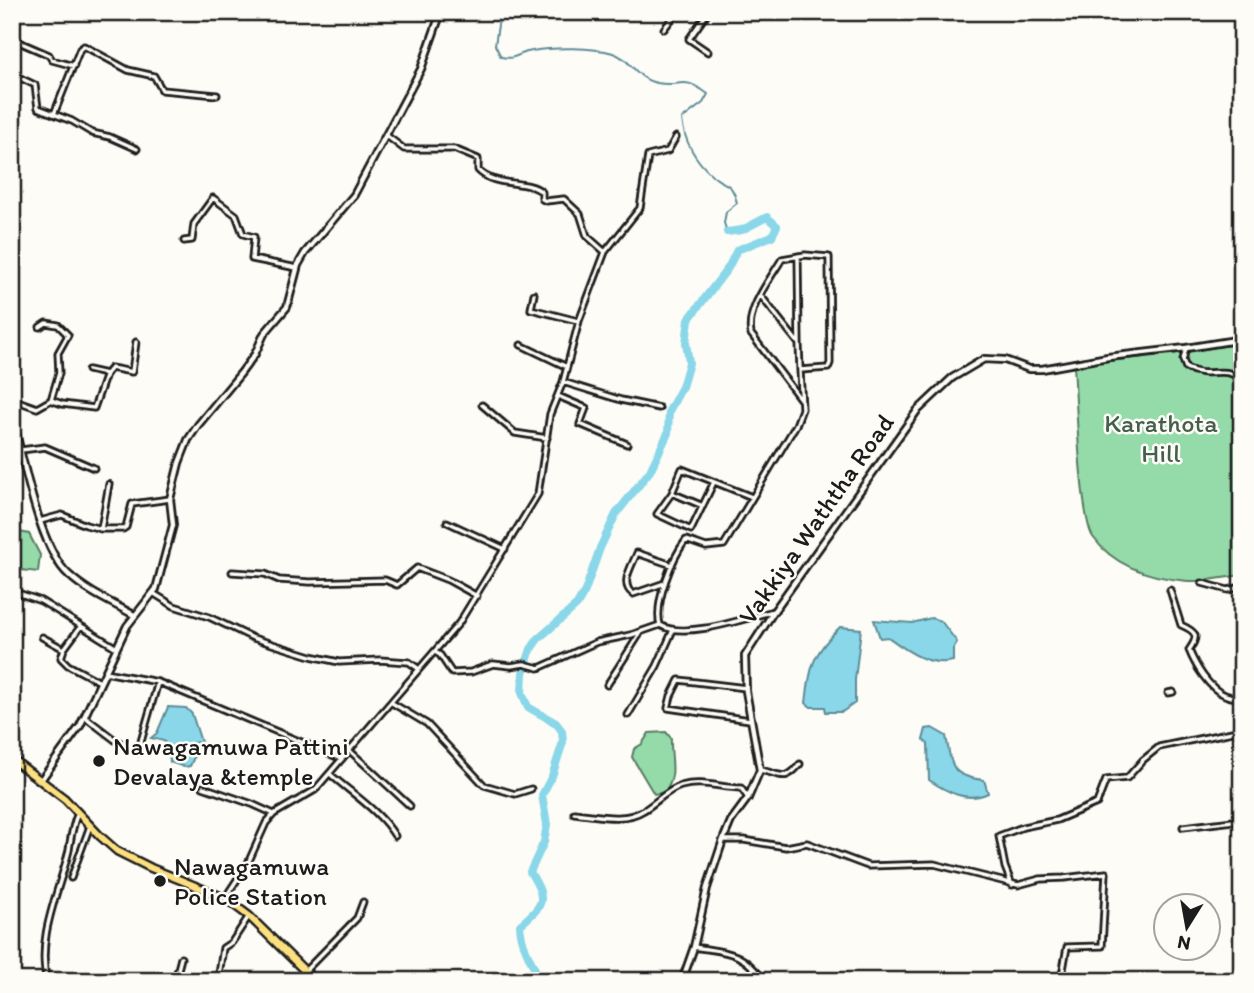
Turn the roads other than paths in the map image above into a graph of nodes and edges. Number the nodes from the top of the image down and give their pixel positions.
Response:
1 (441, 12) edge
2 (677, 12) edge
3 (708, 12) edge
4 (664, 29) dead end
5 (13, 41) edge
6 (708, 52) dead end
7 (74, 66) junction
8 (12, 74) edge
9 (217, 95) dead end
10 (54, 114) junction
11 (387, 136) junction
12 (676, 137) dead end
13 (137, 149) dead end
14 (184, 241) dead end
15 (605, 251) junction
16 (798, 256) junction
17 (297, 268) junction
18 (534, 294) dead end
19 (761, 296) junction
20 (579, 321) junction
21 (40, 327) dead end
22 (1242, 337) edge
23 (136, 342) dead end
24 (799, 344) junction
25 (521, 345) dead end
26 (1186, 348) junction
27 (567, 367) junction
28 (88, 370) dead end
29 (800, 370) junction
30 (106, 374) junction
31 (1242, 379) edge
32 (563, 382) junction
33 (558, 396) junction
34 (12, 399) edge
35 (51, 400) junction
36 (801, 400) junction
37 (482, 405) dead end
38 (659, 408) dead end
39 (12, 417) edge
40 (547, 438) junction
41 (627, 444) dead end
42 (21, 450) junction
43 (94, 468) dead end
44 (714, 482) junction
45 (109, 484) dead end
46 (672, 493) junction
47 (752, 497) junction
48 (170, 499) junction
49 (703, 506) junction
50 (39, 521) junction
51 (447, 522) dead end
52 (101, 529) junction
53 (691, 530) junction
54 (686, 541) junction
55 (505, 549) junction
56 (672, 565) junction
57 (232, 572) dead end
58 (666, 582) junction
59 (1202, 583) dead end
60 (1242, 587) edge
61 (1170, 590) dead end
62 (12, 591) edge
63 (153, 593) junction
64 (477, 596) junction
65 (774, 611) junction
66 (134, 615) junction
67 (660, 625) junction
68 (81, 626) junction
69 (673, 630) junction
70 (640, 633) junction
71 (42, 637) dead end
72 (115, 648) junction
73 (64, 649) junction
74 (435, 652) junction
75 (419, 669) junction
76 (104, 672) junction
77 (100, 682) junction
78 (159, 682) junction
79 (607, 685) dead end
80 (746, 688) junction
81 (1242, 700) edge
82 (392, 703) junction
83 (628, 715) dead end
84 (85, 717) junction
85 (750, 720) junction
86 (1242, 730) edge
87 (350, 751) junction
88 (342, 759) junction
89 (13, 761) edge
90 (800, 764) dead end
91 (760, 771) junction
92 (330, 774) junction
93 (41, 780) junction
94 (203, 787) dead end
95 (531, 789) dead end
96 (748, 798) junction
97 (410, 806) dead end
98 (79, 811) junction
99 (574, 813) dead end
100 (274, 814) junction
101 (1242, 820) edge
102 (90, 824) junction
103 (1183, 827) dead end
104 (395, 836) dead end
105 (723, 840) junction
106 (71, 877) dead end
107 (1012, 885) junction
108 (225, 898) junction
109 (363, 902) dead end
110 (249, 916) junction
111 (694, 947) junction
112 (181, 958) dead end
113 (305, 971) junction
114 (47, 981) edge
115 (175, 981) edge
116 (218, 981) edge
117 (315, 981) edge
118 (682, 981) edge
119 (765, 981) edge
120 (1061, 981) edge

1 - 11 street
2 - 4 street
3 - 6 street
5 - 7 street
7 - 9 street
7 - 10 street
8 - 10 street
10 - 13 street
11 - 15 street
11 - 17 street
12 - 15 street
14 - 17 street
15 - 20 street
16 - 19 street
16 - 24 street
16 - 29 street
17 - 48 street
18 - 20 street
19 - 24 street
19 - 36 street
20 - 27 street
21 - 35 street
22 - 26 street, Vakkiya Waththa Road
23 - 30 street
24 - 29 street
25 - 27 street
26 - 31 street
26 - 65 street, Vakkiya Waththa Road
27 - 32 street
28 - 30 street
29 - 36 street
30 - 35 street
32 - 33 street
32 - 38 street
33 - 40 street
33 - 41 street
34 - 35 street
36 - 47 street
37 - 40 street
39 - 42 street
40 - 55 street
42 - 43 street
42 - 50 street
44 - 46 street
44 - 47 street
44 - 49 street
45 - 52 street
46 - 49 street
46 - 53 street
47 - 54 street
48 - 52 street
48 - 63 street
49 - 53 street
50 - 52 street
50 - 66 street
51 - 55 street
53 - 54 street
54 - 56 street
55 - 64 street
56 - 58 street
56 - 58 street
57 - 64 street
58 - 67 street
59 - 60 street
61 - 81 street
62 - 68 street
63 - 66 street
63 - 75 street
64 - 74 street
65 - 69 street
65 - 80 street, Vakkiya Waththa Road
66 - 72 street
67 - 69 street
67 - 70 street
68 - 72 street
68 - 73 street
69 - 83 street
70 - 74 street
70 - 79 street
71 - 73 street
72 - 76 street
73 - 77 street
74 - 75 street
75 - 82 street
76 - 77 street
76 - 78 street
77 - 84 street
78 - 84 street
78 - 88 street
80 - 85 street, Vakkiya Waththa Road
80 - 85 street
82 - 87 street
82 - 95 street
84 - 93 street
85 - 91 street, Vakkiya Waththa Road
86 - 107 street
87 - 88 street
87 - 97 street
88 - 92 street
89 - 93 main road
90 - 91 street
91 - 96 street
92 - 100 street
92 - 104 street
93 - 98 main road
94 - 100 street
96 - 99 street
96 - 105 street
98 - 102 main road
98 - 114 street
100 - 108 street
101 - 103 street
102 - 106 street
102 - 108 main road
105 - 107 street
105 - 111 street
107 - 120 street
108 - 110 main road
109 - 113 street
110 - 113 main road
110 - 116 street
111 - 118 street
111 - 119 street
112 - 115 street
113 - 117 main road

